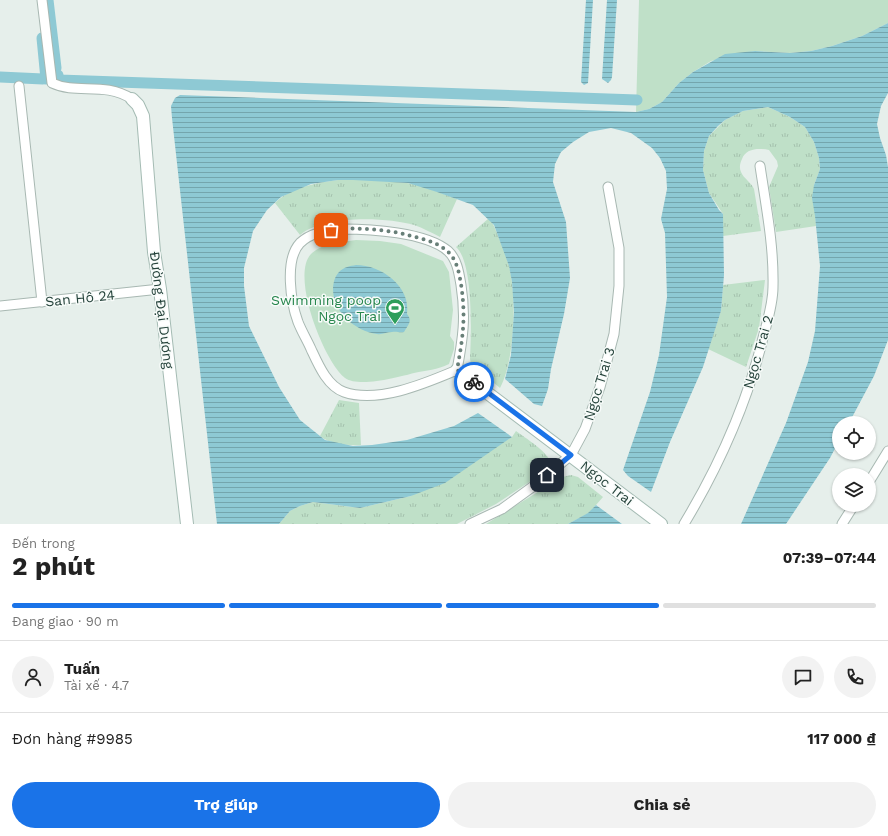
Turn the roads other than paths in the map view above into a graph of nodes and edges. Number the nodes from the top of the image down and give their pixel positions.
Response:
1 (42, 0) edge
2 (19, 86) dead end
3 (132, 99) joint
4 (760, 166) dead end
5 (608, 187) dead end
6 (160, 289) junction
7 (42, 302) junction
8 (0, 306) edge
9 (457, 370) junction
10 (888, 451) edge
11 (571, 455) junction
12 (876, 471) edge
13 (850, 512) edge
14 (187, 524) edge
15 (470, 524) edge
16 (661, 524) edge
17 (684, 524) edge
18 (842, 524) edge

1 - 3 street
2 - 7 street
3 - 6 street, Đường Đại Dương
4 - 17 street, Ngọc Trai 2
5 - 11 street, Ngọc Trai 3
6 - 7 street, San Hô 24
6 - 14 street, Đường Đại Dương
7 - 8 street, San Hô 24
9 - 9 street
9 - 11 street, Ngọc Trai
10 - 12 street
11 - 15 street, Ngọc Trai 3
11 - 16 street, Ngọc Trai
13 - 18 street

